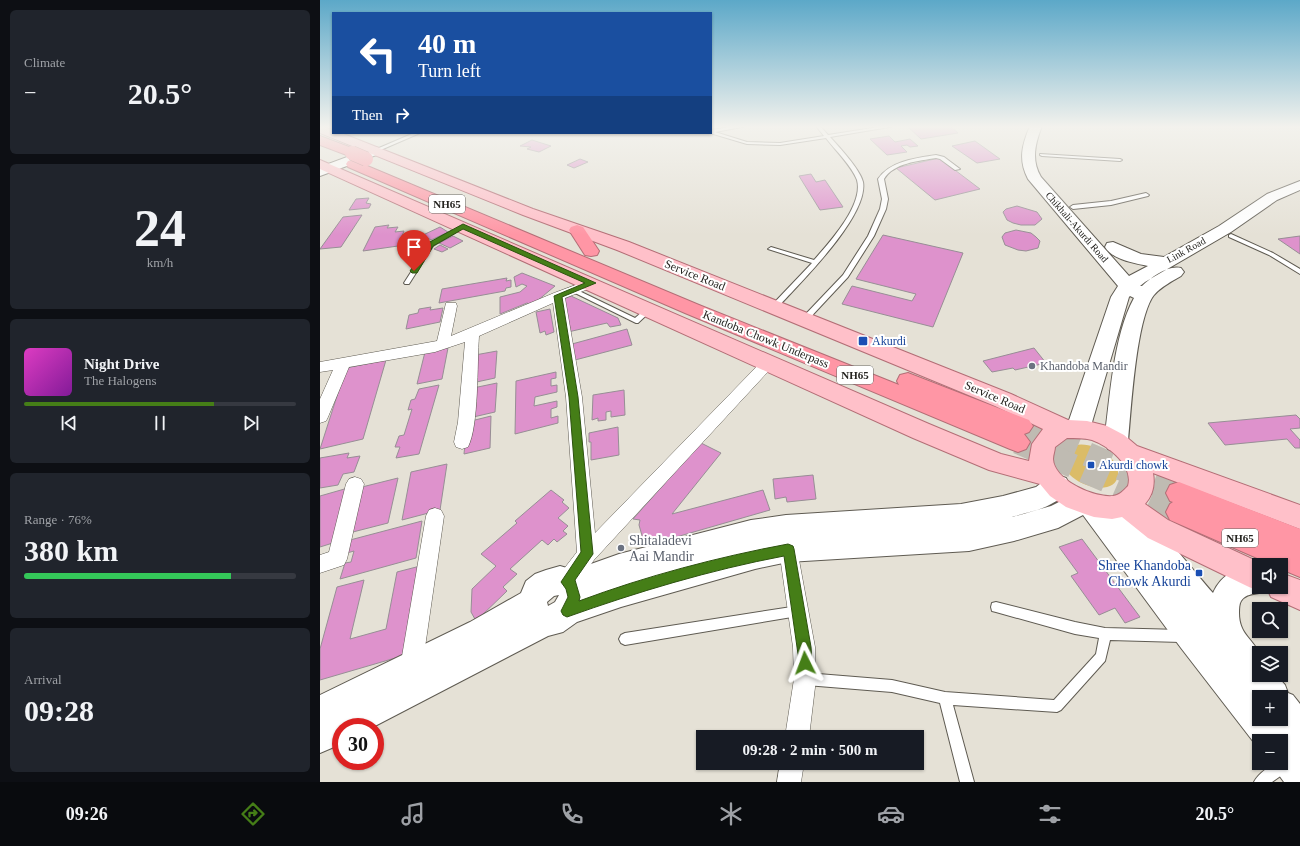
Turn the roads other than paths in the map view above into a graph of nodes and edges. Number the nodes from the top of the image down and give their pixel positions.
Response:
1 (375, 162) edge
2 (380, 162) edge
3 (846, 162) edge
4 (909, 162) edge
5 (948, 162) edge
6 (1028, 162) edge
7 (1043, 162) edge
8 (327, 165) edge
9 (957, 170) dead end
10 (1300, 185) edge
11 (1300, 193) edge
12 (1146, 195) dead end
13 (1074, 207) junction
14 (463, 226) junction
15 (577, 230) junction
16 (1230, 232) junction
17 (1113, 247) junction
18 (771, 249) dead end
19 (586, 257) junction
20 (815, 262) junction
21 (1164, 262) junction
22 (547, 264) junction
23 (1300, 272) edge
24 (407, 283) dead end
25 (592, 283) junction
26 (1141, 286) junction
27 (565, 293) junction
28 (451, 306) dead end
29 (774, 307) junction
30 (650, 309) junction
31 (804, 320) junction
32 (472, 334) junction
33 (443, 344) junction
34 (769, 362) junction
35 (343, 364) junction
36 (320, 367) edge
37 (320, 417) edge
38 (1072, 429) junction
39 (1019, 434) tunnel mouth
40 (462, 442) dead end
41 (1122, 448) junction
42 (1053, 481) junction
43 (355, 484) dead end
44 (1104, 504) junction
45 (435, 516) dead end
46 (1300, 517) edge
47 (1300, 542) edge
48 (788, 549) junction
49 (587, 554) junction
50 (1300, 563) edge
51 (320, 564) edge
52 (1252, 575) edge
53 (1252, 579) edge
54 (1288, 589) edge
55 (1300, 595) edge
56 (556, 600) junction
57 (996, 607) dead end
58 (799, 611) junction
59 (1105, 634) junction
60 (1229, 635) junction
61 (1192, 636) junction
62 (625, 639) dead end
63 (411, 668) junction
64 (805, 679) junction
65 (1268, 690) edge
66 (945, 698) junction
67 (320, 713) edge
68 (1284, 726) edge
69 (798, 730) edge
70 (320, 736) edge
71 (1289, 751) edge
72 (791, 770) edge
73 (789, 782) edge
74 (967, 782) edge
75 (1261, 782) edge

1 - 19 highway, NH65
2 - 15 main road, Service Road
3 - 20 lane
4 - 31 lane
5 - 9 lane
6 - 26 main road, Chikhali-Akurdi Road
7 - 13 main road, Chikhali-Akurdi Road
8 - 14 main road
10 - 16 main road, Link Road
11 - 16 main road, Link Road
12 - 13 lane
13 - 17 main road, Chikhali-Akurdi Road
14 - 22 main road
14 - 24 lane
15 - 19 highway
15 - 29 main road, Service Road
16 - 21 main road, Link Road
16 - 23 lane
16 - 26 main road, Link Road
17 - 21 main road
17 - 26 main road, Chikhali-Akurdi Road
18 - 20 lane
19 - 22 highway
19 - 39 highway, Kandoba Chowk Underpass / NH65
20 - 29 lane
21 - 26 main road, Link Road
22 - 25 main road
25 - 27 street
25 - 30 main road
26 - 38 main road, Link Road
26 - 41 main road
27 - 30 lane
27 - 32 street
27 - 49 street
28 - 33 street
29 - 31 main road, Service Road
30 - 34 main road
31 - 38 main road, Service Road
32 - 33 street
32 - 40 street
33 - 35 street
34 - 42 main road
34 - 49 street
35 - 36 street
35 - 37 street
38 - 41 main road
38 - 42 main road
41 - 44 main road
41 - 46 main road
42 - 44 main road
42 - 56 main road
43 - 51 street
44 - 48 main road
44 - 52 main road
44 - 60 main road
44 - 61 main road
45 - 63 street
47 - 50 highway, NH65
48 - 56 main road
48 - 58 street
49 - 56 street
53 - 60 main road
54 - 55 main road
56 - 63 main road
56 - 70 main road
57 - 59 lane
58 - 62 lane
58 - 64 street
59 - 61 lane
59 - 66 lane
60 - 65 main road
61 - 71 main road
63 - 67 main road
64 - 66 lane
64 - 69 street
66 - 74 lane
68 - 71 main road
71 - 75 lane
72 - 73 street

